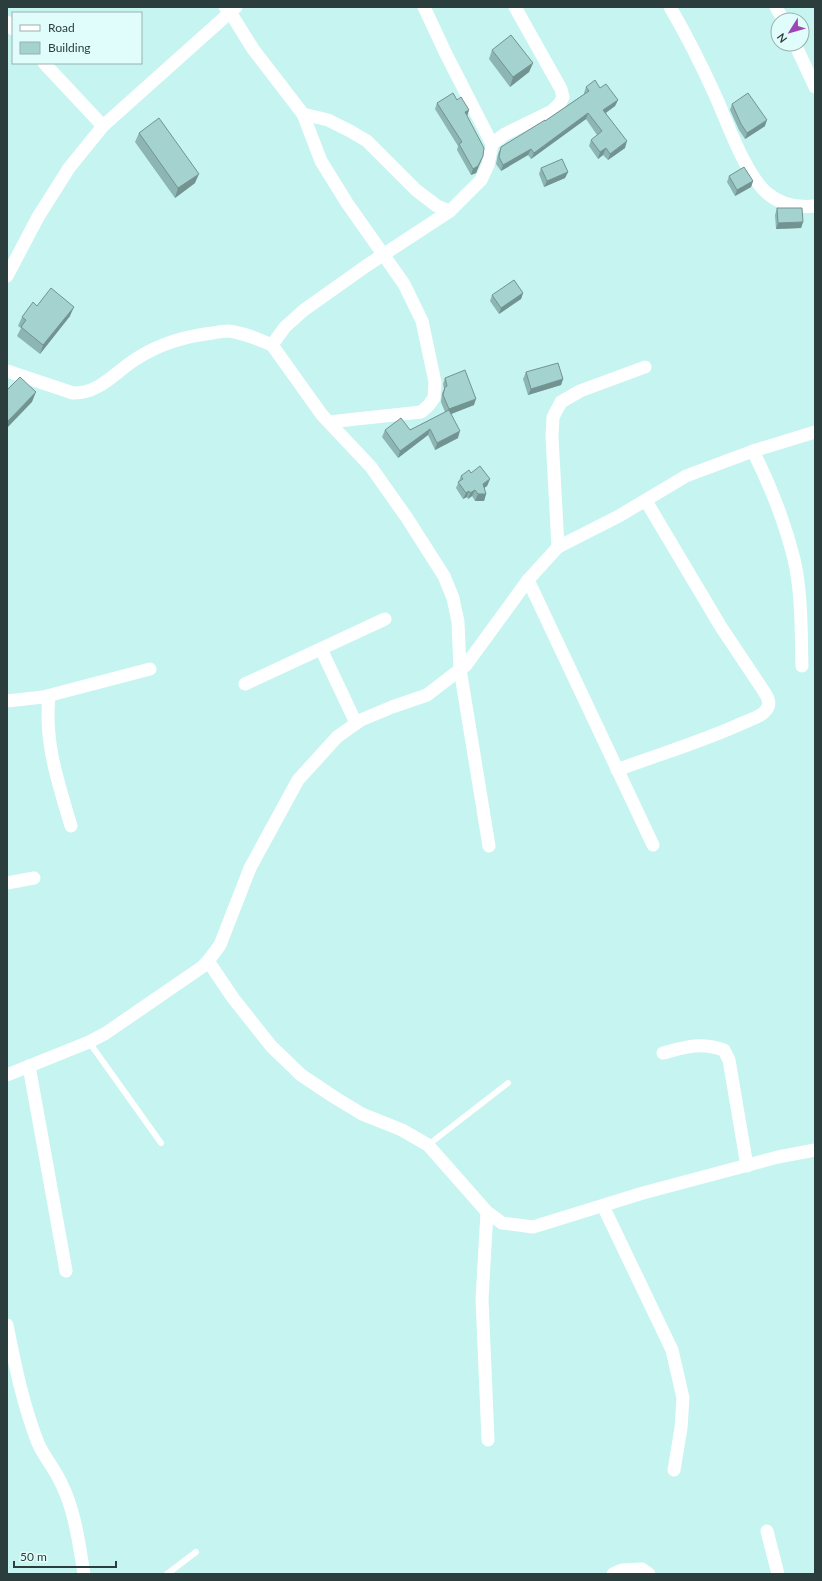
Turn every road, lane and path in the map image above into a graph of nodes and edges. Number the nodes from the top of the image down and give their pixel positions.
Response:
1 (424, 7) edge
2 (515, 7) edge
3 (670, 7) edge
4 (230, 9) edge
5 (799, 52) edge
6 (45, 64) edge
7 (815, 87) edge
8 (303, 114) junction
9 (103, 126) junction
10 (492, 144) junction
11 (815, 206) edge
12 (450, 212) junction
13 (384, 255) junction
14 (7, 276) edge
15 (272, 345) junction
16 (646, 367) dead end
17 (7, 372) edge
18 (329, 422) junction
19 (815, 432) edge
20 (753, 451) junction
21 (646, 501) junction
22 (558, 547) junction
23 (528, 580) junction
24 (385, 619) dead end
25 (321, 649) junction
26 (802, 666) dead end
27 (150, 669) dead end
28 (460, 669) junction
29 (245, 684) dead end
30 (49, 696) junction
31 (7, 701) edge
32 (356, 723) junction
33 (617, 770) junction
34 (71, 826) dead end
35 (653, 845) dead end
36 (489, 846) dead end
37 (34, 878) dead end
38 (7, 883) edge
39 (208, 961) junction
40 (89, 1042) junction
41 (663, 1054) dead end
42 (29, 1066) junction
43 (7, 1075) edge
44 (508, 1083) dead end
45 (161, 1143) dead end
46 (428, 1145) junction
47 (815, 1150) edge
48 (746, 1166) junction
49 (603, 1206) junction
50 (487, 1212) junction
51 (66, 1271) dead end
52 (7, 1325) edge
53 (488, 1440) dead end
54 (674, 1470) dead end
55 (766, 1531) dead end
56 (196, 1552) dead end
57 (84, 1574) edge
58 (167, 1574) edge
59 (613, 1574) edge
60 (649, 1574) edge
61 (778, 1574) edge

1 - 10 street
2 - 10 street
3 - 11 street
4 - 8 street
4 - 9 street
5 - 7 street
6 - 9 street
8 - 12 street
8 - 13 street
9 - 14 street
10 - 12 street
12 - 13 street
13 - 15 street
13 - 18 street
15 - 17 street
15 - 18 street
16 - 22 street
18 - 28 street
19 - 20 street
20 - 21 street
20 - 26 street
21 - 22 street
21 - 33 street
22 - 23 street
23 - 28 street
23 - 33 street
24 - 25 street
25 - 29 street
25 - 32 street
27 - 30 street
28 - 32 street
28 - 36 street
30 - 31 street
30 - 34 street
32 - 39 street
33 - 35 street
37 - 38 street
39 - 40 street
39 - 46 street
40 - 42 street
40 - 45 lane
41 - 48 street
42 - 43 street
42 - 51 street
44 - 46 lane
46 - 50 street
47 - 48 street
48 - 49 street
49 - 50 street
49 - 54 street
50 - 53 street
52 - 57 street
55 - 61 street
56 - 58 lane
59 - 60 street

